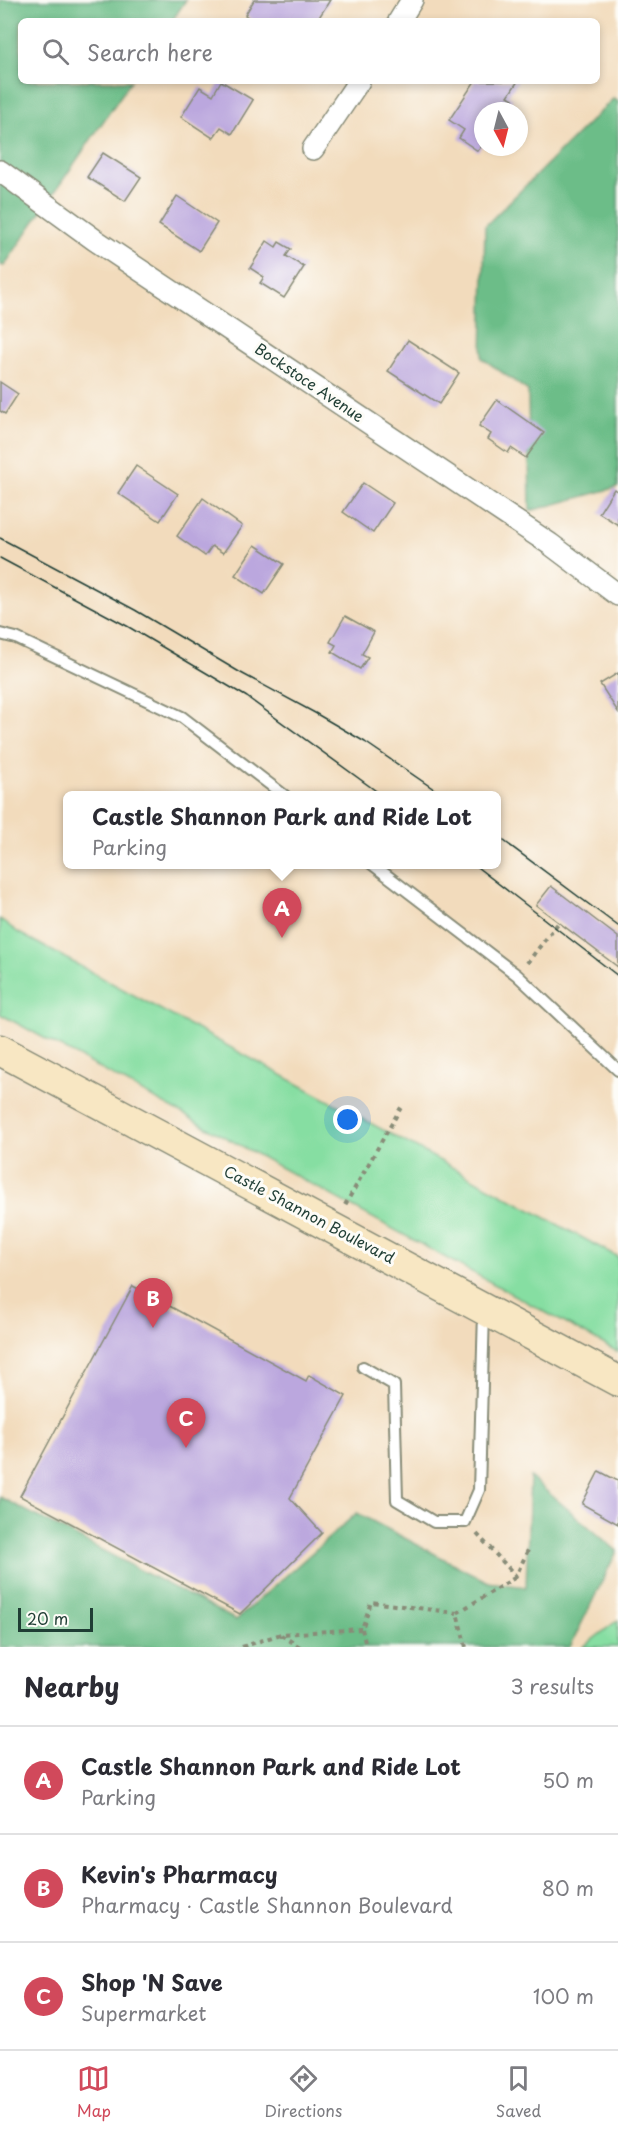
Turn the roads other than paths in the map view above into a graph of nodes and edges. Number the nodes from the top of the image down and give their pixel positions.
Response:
1 (412, 0) edge
2 (401, 18) edge
3 (356, 84) edge
4 (313, 149) dead end
5 (0, 171) edge
6 (618, 594) edge
7 (0, 634) edge
8 (280, 791) edge
9 (379, 869) edge
10 (0, 1050) edge
11 (618, 1070) edge
12 (484, 1309) junction
13 (363, 1367) dead end
14 (618, 1381) edge

1 - 2 street
3 - 4 street
5 - 6 street, Bockstoce Avenue
7 - 8 lane
9 - 11 lane
10 - 12 street, Castle Shannon Boulevard
12 - 13 lane
12 - 14 street, Castle Shannon Boulevard

